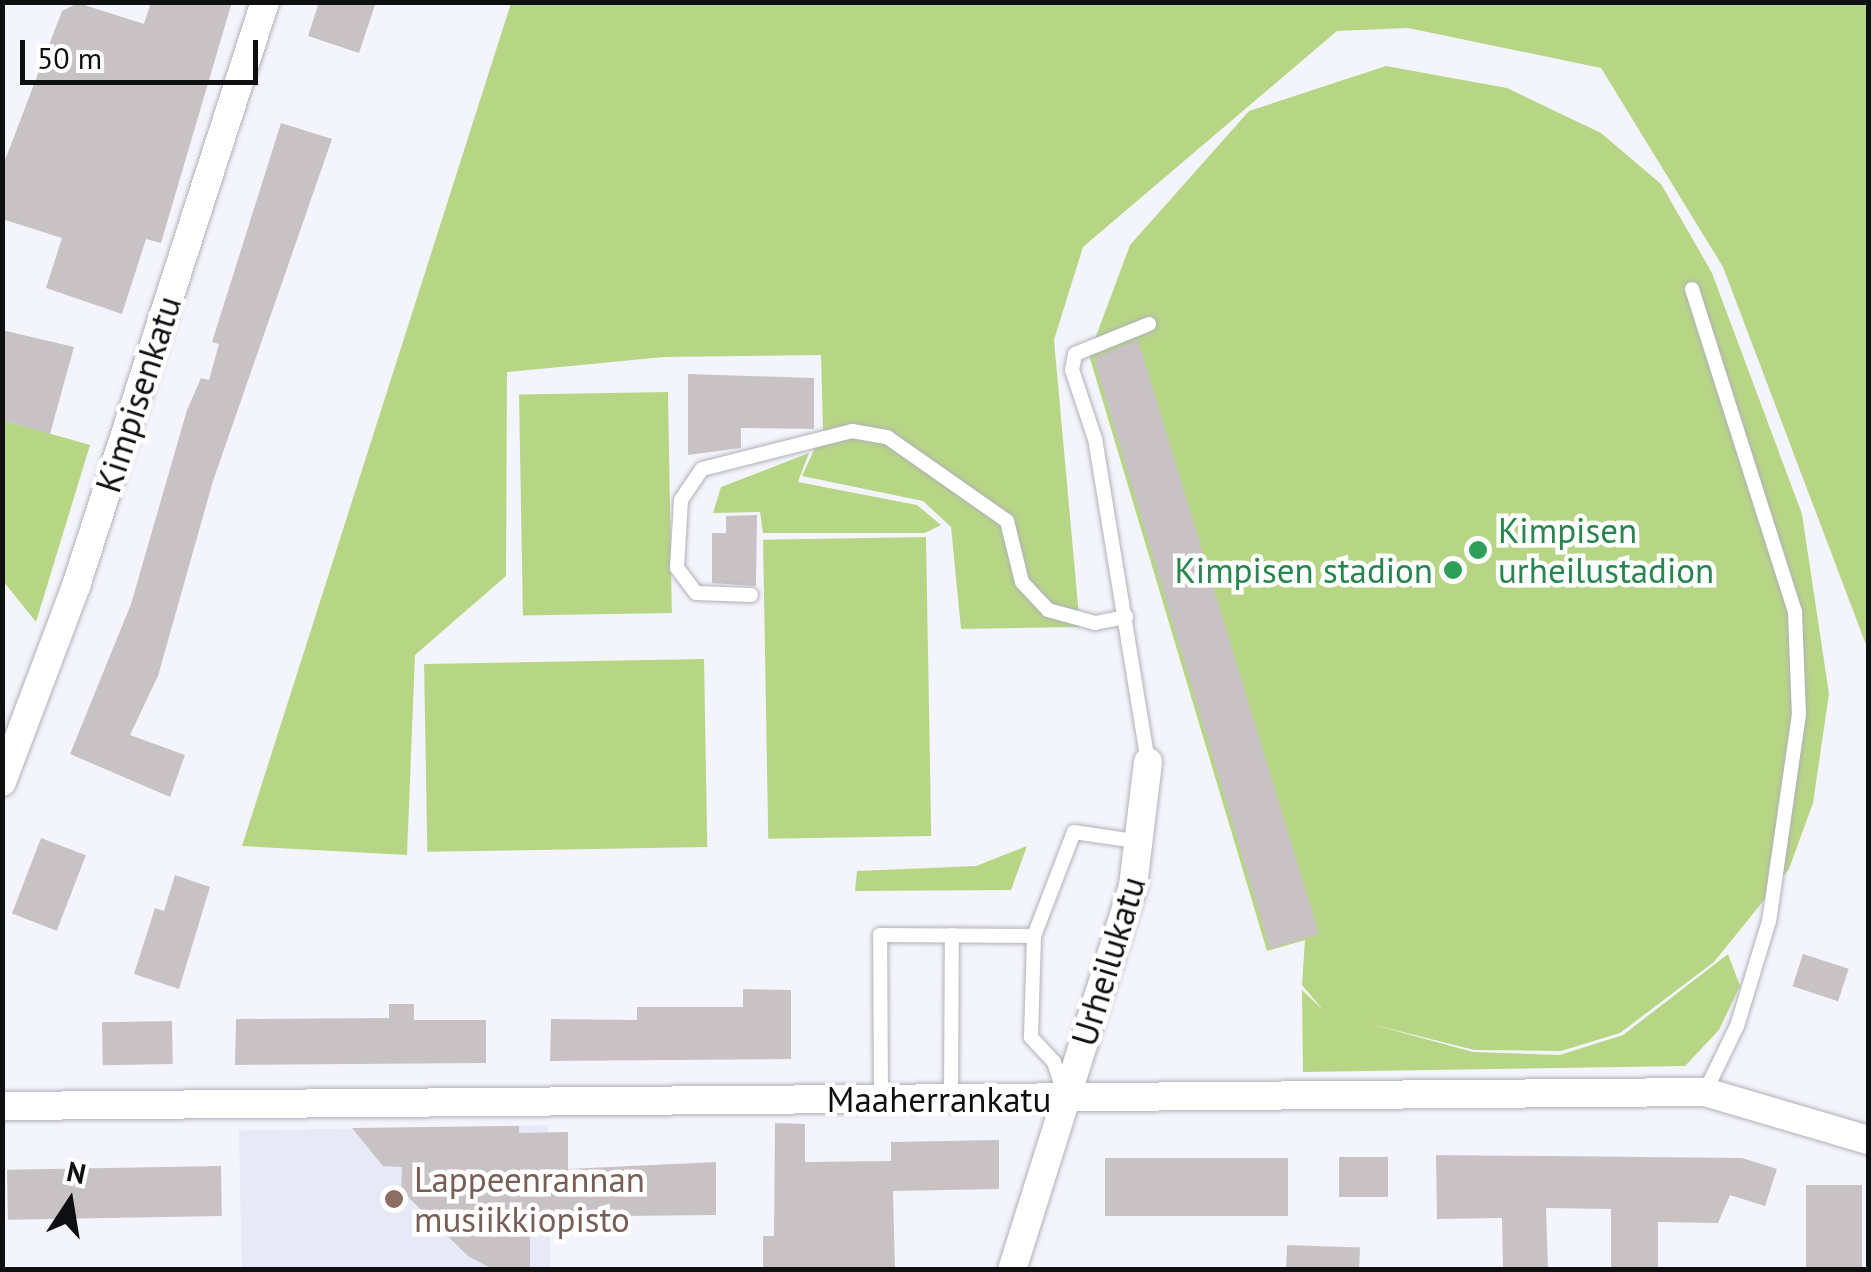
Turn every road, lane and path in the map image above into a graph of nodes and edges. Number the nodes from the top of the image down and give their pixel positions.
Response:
1 (265, 2) edge
2 (1692, 289) dead end
3 (1149, 324) dead end
4 (751, 595) dead end
5 (1126, 618) junction
6 (1148, 762) joint
7 (2, 782) edge
8 (1142, 842) junction
9 (952, 935) junction
10 (1034, 936) junction
11 (1705, 1092) junction
12 (1065, 1098) junction
13 (951, 1099) junction
14 (881, 1100) junction
15 (2, 1106) edge
16 (1868, 1140) edge
17 (1012, 1270) edge

1 - 7 street, Kimpisenkatu
2 - 11 lane
3 - 5 lane
4 - 5 lane
5 - 6 lane
6 - 8 street, Urheilukatu
8 - 10 lane
8 - 12 street, Urheilukatu
9 - 10 lane
9 - 13 lane
9 - 14 lane
10 - 12 lane
11 - 12 street, Maaherrankatu
11 - 16 street, Maaherrankatu
12 - 13 street, Maaherrankatu
12 - 17 street, Urheilukatu
13 - 14 street, Maaherrankatu
14 - 15 street, Maaherrankatu

